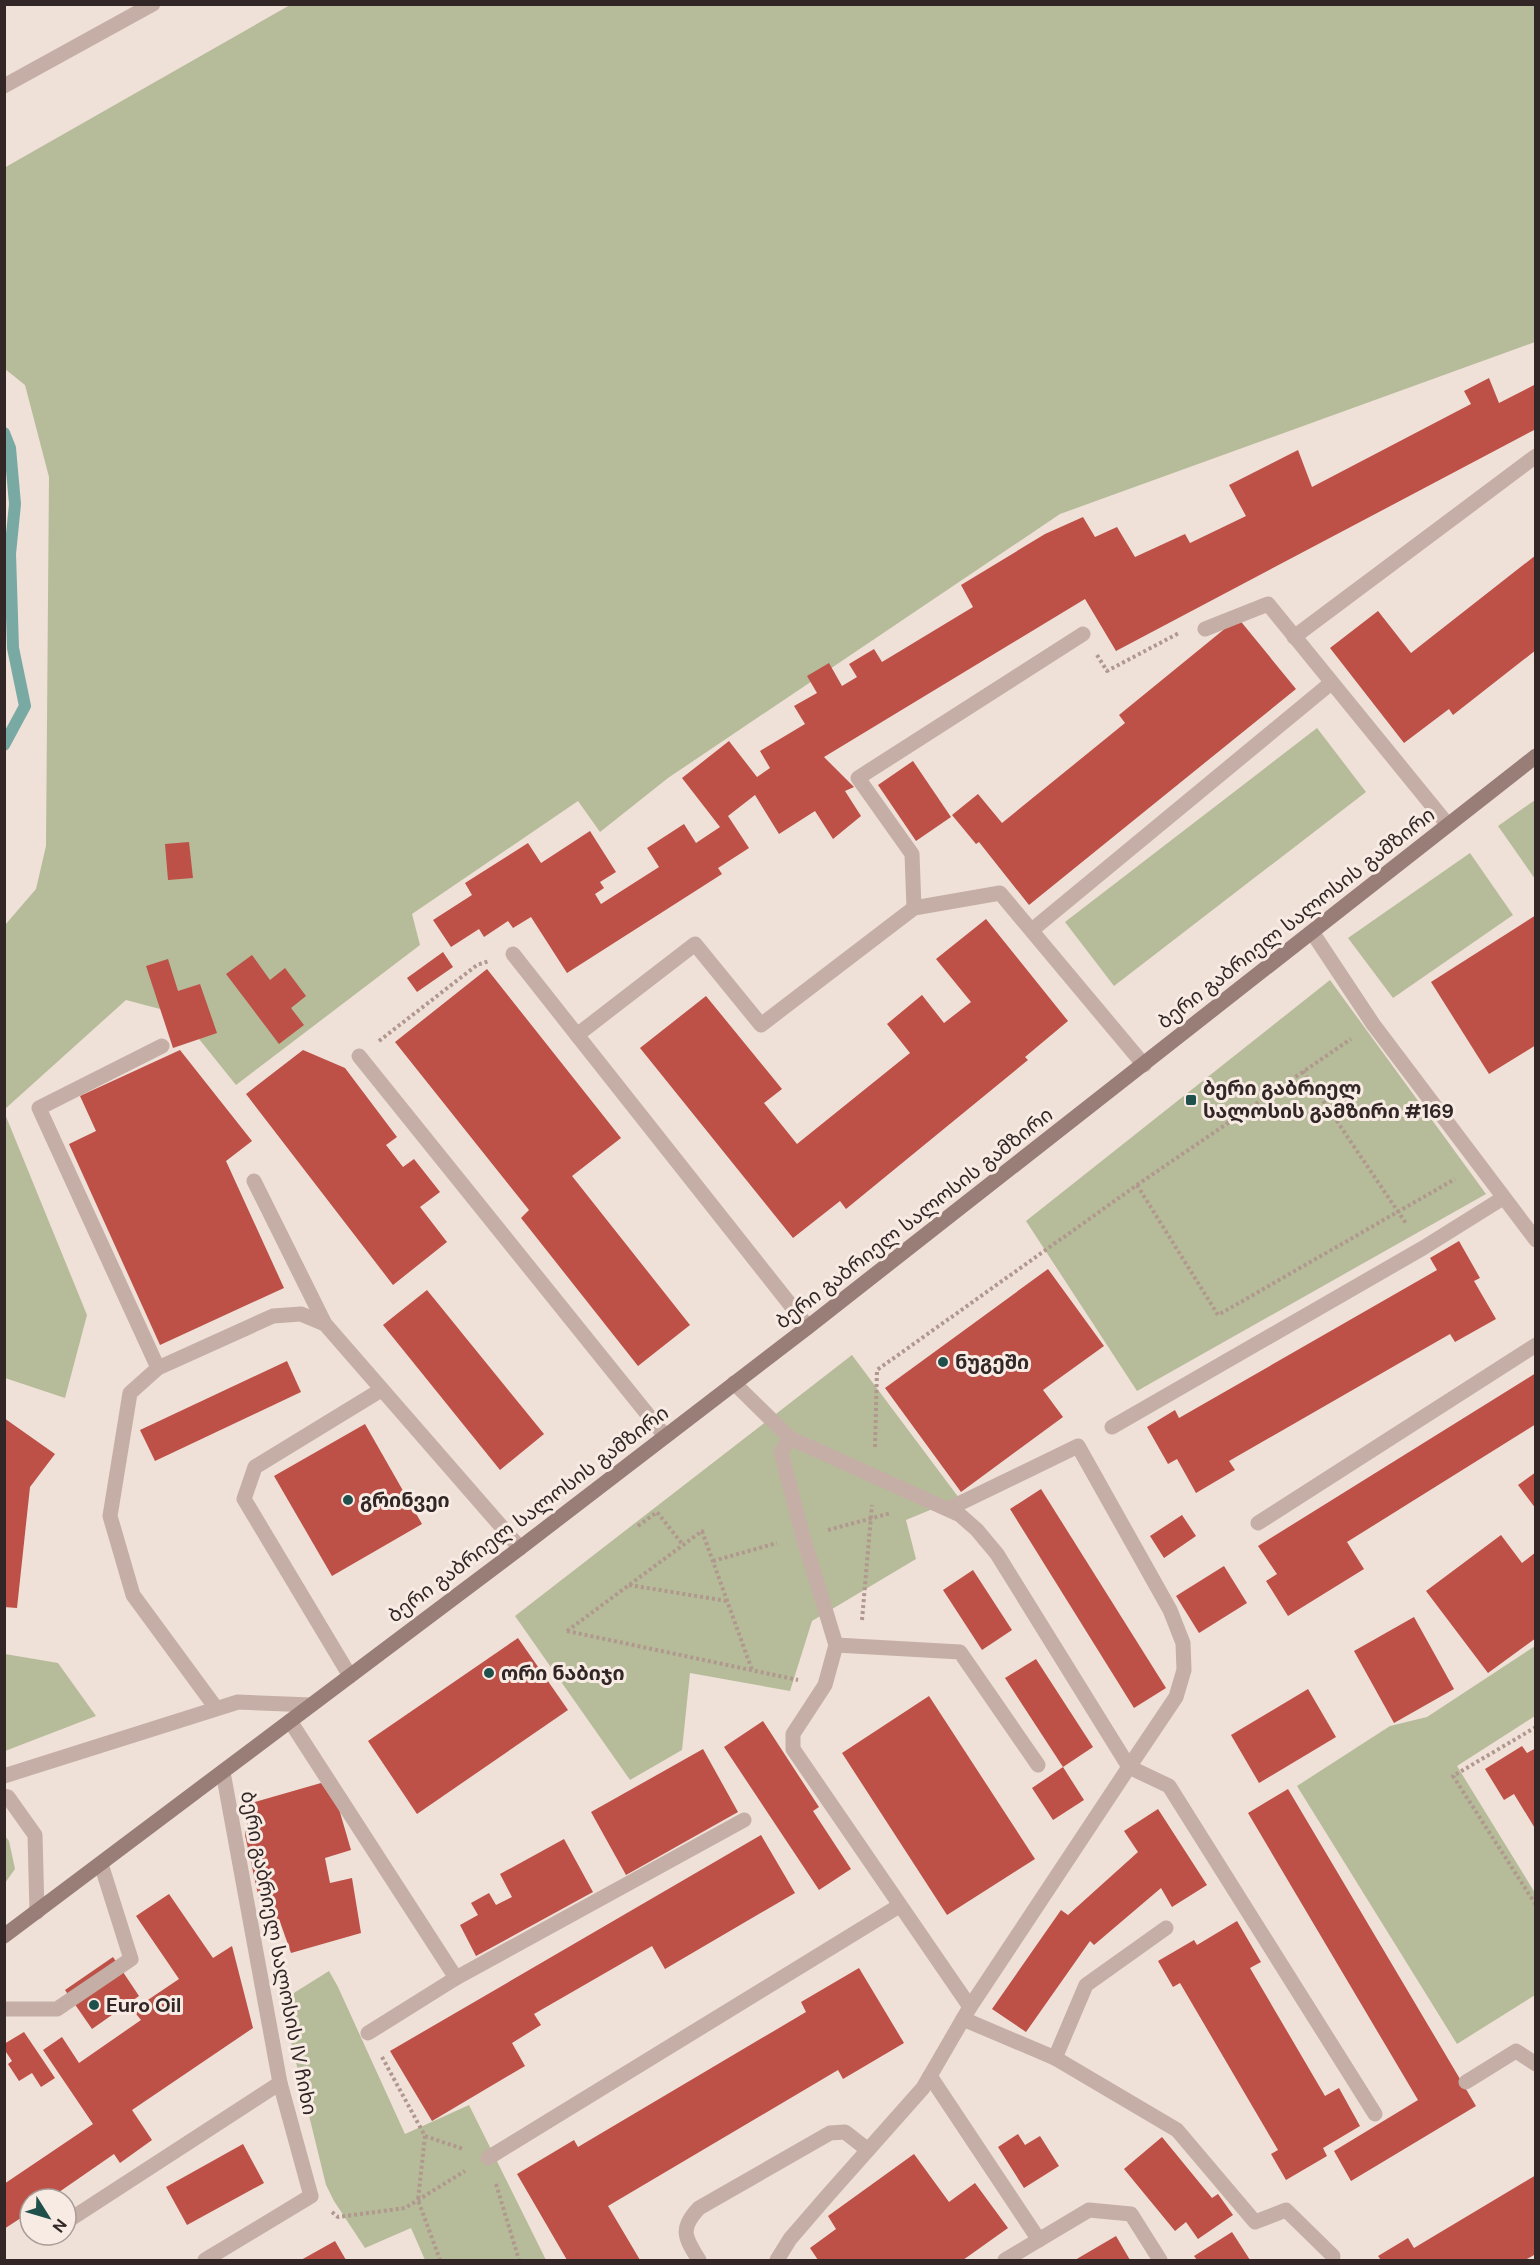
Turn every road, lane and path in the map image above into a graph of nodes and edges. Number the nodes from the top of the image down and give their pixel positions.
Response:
1 (153, 4) edge
2 (4, 86) edge
3 (1536, 456) edge
4 (1205, 629) joint
5 (1083, 634) joint
6 (1294, 637) junction
7 (1331, 683) junction
8 (1536, 756) edge
9 (1448, 825) junction
10 (914, 908) junction
11 (1032, 930) junction
12 (1312, 933) junction
13 (513, 954) joint
14 (1373, 1024) junction
15 (577, 1035) junction
16 (162, 1046) dead end
17 (359, 1056) joint
18 (1144, 1065) junction
19 (1304, 1071) junction
20 (1479, 1165) junction
21 (255, 1181) dead end
22 (1137, 1185) junction
23 (1503, 1198) junction
24 (1398, 1211) junction
25 (1536, 1240) edge
26 (1423, 1248) junction
27 (325, 1324) junction
28 (808, 1327) junction
29 (1536, 1345) edge
30 (158, 1368) junction
31 (877, 1370) dead end
32 (734, 1383) junction
33 (381, 1390) junction
34 (1112, 1427) dead end
35 (665, 1436) junction
36 (790, 1438) junction
37 (948, 1509) junction
38 (1258, 1522) dead end
39 (639, 1526) dead end
40 (682, 1545) junction
41 (520, 1548) junction
42 (629, 1585) junction
43 (728, 1601) junction
44 (837, 1645) junction
45 (752, 1670) junction
46 (350, 1676) junction
47 (825, 1685) junction
48 (311, 1705) junction
49 (216, 1708) junction
50 (290, 1721) junction
51 (1536, 1727) edge
52 (1038, 1765) dead end
53 (1129, 1767) junction
54 (223, 1772) junction
55 (4, 1776) edge
56 (4, 1796) edge
57 (744, 1820) dead end
58 (100, 1864) junction
59 (1536, 1905) edge
60 (899, 1906) junction
61 (37, 1912) junction
62 (1166, 1928) dead end
63 (4, 1936) edge
64 (456, 1978) junction
65 (4, 2009) edge
66 (966, 2013) junction
67 (368, 2033) joint
68 (1054, 2058) junction
69 (1536, 2064) edge
70 (930, 2076) junction
71 (1466, 2082) dead end
72 (280, 2083) junction
73 (1375, 2114) dead end
74 (425, 2136) junction
75 (868, 2150) junction
76 (488, 2158) junction
77 (311, 2196) junction
78 (418, 2200) junction
79 (78, 2214) edge
80 (1039, 2240) junction
81 (1333, 2256) dead end
82 (205, 2260) edge
83 (440, 2260) edge
84 (519, 2260) edge
85 (699, 2260) edge
86 (777, 2260) edge
87 (1005, 2260) edge
88 (1160, 2260) edge

1 - 2 street
3 - 6 street
4 - 5 path
4 - 6 street
5 - 10 street
6 - 7 street
7 - 9 street
7 - 11 street
8 - 9 main road, ბერი გაბრიელ სალოსის გამზირი
9 - 12 main road, ბერი გაბრიელ სალოსის გამზირი
10 - 11 street
10 - 15 street
11 - 18 street
12 - 14 street
12 - 18 main road, ბერი გაბრიელ სალოსის გამზირი
13 - 15 street
13 - 17 path
14 - 19 path
14 - 20 street
15 - 28 street
16 - 30 street
17 - 35 street
18 - 28 main road, ბერი გაბრიელ სალოსის გამზირი
19 - 22 path
19 - 24 path
20 - 23 street
20 - 24 path
21 - 27 street
22 - 24 path
22 - 31 path
23 - 25 street
23 - 26 street
24 - 26 path
26 - 34 street
27 - 30 street
27 - 33 street
28 - 32 main road, ბერი გაბრიელ სალოსის გამზირი
29 - 38 street
30 - 49 street
32 - 35 main road, ბერი გაბრიელ სალოსის გამზირი
32 - 36 street
33 - 41 street
33 - 46 street
35 - 41 main road, ბერი გაბრიელ სალოსის გამზირი
36 - 37 street
36 - 44 street
37 - 53 street
37 - 53 street
39 - 40 path
40 - 42 path
40 - 43 path
41 - 46 main road, ბერი გაბრიელ სალოსის გამზირი
42 - 43 path
42 - 45 path
43 - 45 path
44 - 47 street
44 - 52 street
45 - 47 path
46 - 48 main road, ბერი გაბრიელ სალოსის გამზირი
47 - 60 street
48 - 49 street
48 - 50 main road, ბერი გაბრიელ სალოსის გამზირი
49 - 55 street
50 - 54 main road, ბერი გაბრიელ სალოსის გამზირი
50 - 64 street
51 - 59 path
53 - 66 street
53 - 73 street
54 - 58 main road, ბერი გაბრიელ სალოსის გამზირი
54 - 72 street, ბერი გაბრიელ სალოსის IV ჩიხი
56 - 61 street
57 - 64 street
58 - 61 main road, ბერი გაბრიელ სალოსის გამზირი
58 - 65 street
60 - 66 street
60 - 76 street
61 - 63 main road, ბერი გაბრიელ სალოსის გამზირი
62 - 68 street
64 - 67 street
66 - 68 street
66 - 70 street
67 - 74 path
68 - 81 street
69 - 71 street
70 - 75 street
70 - 80 street
72 - 77 street, ბერი გაბრიელ სალოსის IV ჩიხი
72 - 79 street
74 - 76 path
74 - 78 path
75 - 85 street
75 - 86 street
76 - 78 path
76 - 84 path
77 - 78 path
77 - 82 street
78 - 83 path
80 - 87 street
80 - 88 street

